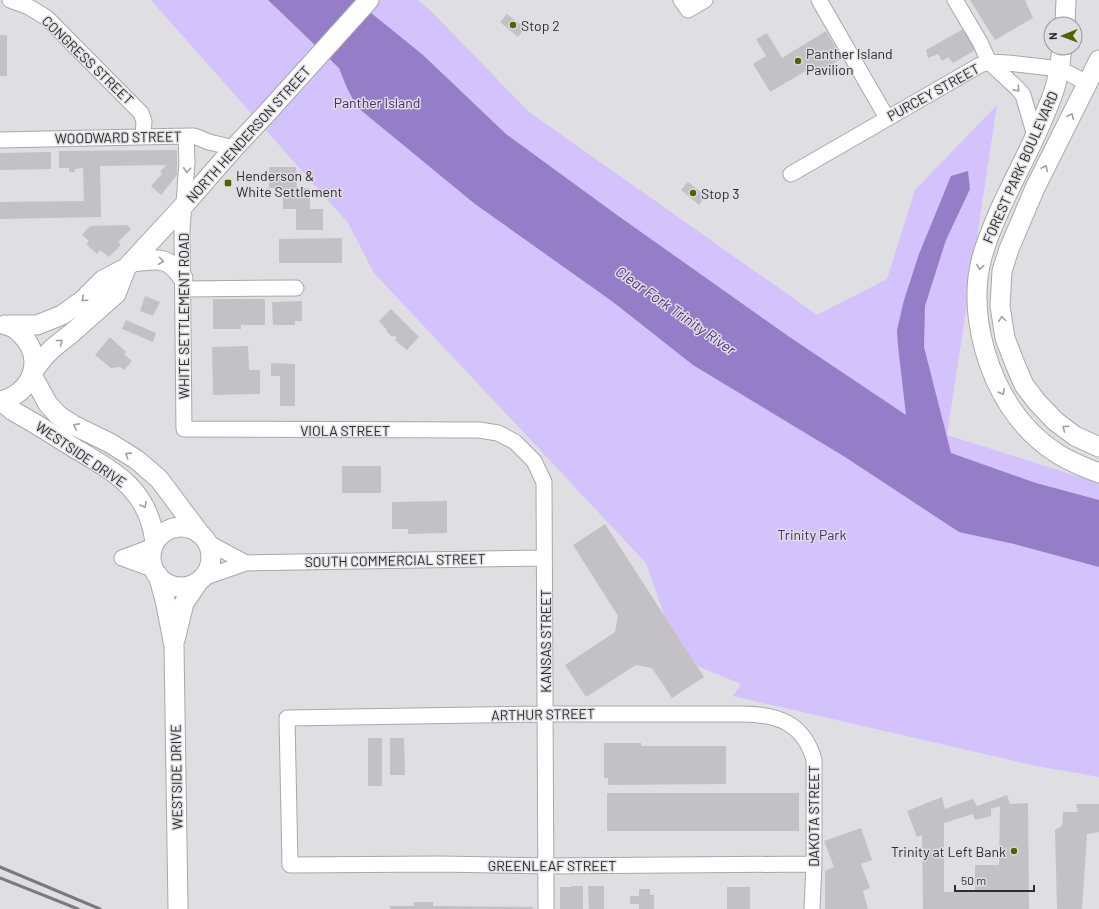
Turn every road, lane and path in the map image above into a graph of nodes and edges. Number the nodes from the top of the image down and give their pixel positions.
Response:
1 (10, 0) edge
2 (369, 0) edge
3 (705, 0) edge
4 (819, 0) edge
5 (955, 0) edge
6 (1066, 0) edge
7 (685, 5) edge
8 (1065, 16) edge
9 (1061, 56) edge
10 (1099, 60) edge
11 (989, 62) junction
12 (1060, 69) junction
13 (1086, 83) junction
14 (887, 118) junction
15 (186, 136) junction
16 (1036, 136) junction
17 (143, 137) junction
18 (0, 140) edge
19 (234, 148) junction
20 (791, 174) dead end
21 (185, 204) junction
22 (129, 265) junction
23 (183, 284) junction
24 (296, 288) dead end
25 (3, 323) edge
26 (33, 373) junction
27 (0, 401) edge
28 (184, 428) joint
29 (504, 436) joint
30 (1099, 447) edge
31 (1099, 473) edge
32 (204, 538) junction
33 (154, 544) junction
34 (544, 558) junction
35 (246, 562) junction
36 (156, 573) junction
37 (201, 579) junction
38 (174, 646) junction
39 (545, 714) junction
40 (797, 728) joint
41 (290, 864) joint
42 (814, 864) junction
43 (546, 866) junction
44 (178, 909) edge
45 (546, 909) edge
46 (812, 909) edge

1 - 17 street, CONGRESS STREET
2 - 19 main road, NORTH HENDERSON STREET
3 - 7 street
4 - 14 street
5 - 11 street
6 - 8 main road
9 - 12 main road, FOREST PARK BOULEVARD
10 - 13 main road, FOREST PARK BOULEVARD
11 - 12 street, PURCEY STREET
11 - 14 street, PURCEY STREET
11 -> 16 street
12 - 13 street, PURCEY STREET
12 - 16 main road, FOREST PARK BOULEVARD
30 -> 13 main road, FOREST PARK BOULEVARD
14 - 20 street, PURCEY STREET
15 - 17 street, WOODWARD STREET
15 - 19 street, WOODWARD STREET
15 -> 21 street, WHITE SETTLEMENT ROAD
16 -> 31 main road, FOREST PARK BOULEVARD
17 - 18 street, WOODWARD STREET
19 - 21 main road, NORTH HENDERSON STREET
21 - 22 main road, NORTH HENDERSON STREET
21 - 23 street, WHITE SETTLEMENT ROAD
22 -> 23 main road
22 -> 25 main road, NORTH HENDERSON STREET
26 -> 22 main road, NORTH HENDERSON STREET
23 - 24 street
23 - 28 street, WHITE SETTLEMENT ROAD
25 - 26 main road
26 - 27 main road, NORTH HENDERSON STREET
32 -> 26 main road, WESTSIDE DRIVE
27 -> 33 main road, WESTSIDE DRIVE
28 - 29 street, VIOLA STREET
29 - 34 street, KANSAS STREET
32 - 33 main road
32 - 35 street, SOUTH COMMERCIAL STREET
32 - 37 main road
33 - 36 main road
33 - 36 street
34 - 35 street, SOUTH COMMERCIAL STREET
34 - 39 street, KANSAS STREET
35 - 37 street, SOUTH COMMERCIAL STREET
36 - 37 main road
36 - 38 main road, WESTSIDE DRIVE
37 - 38 main road, WESTSIDE DRIVE
38 - 44 main road, WESTSIDE DRIVE
39 - 40 street, ARTHUR STREET
39 - 41 street, ARTHUR STREET
39 - 43 street, KANSAS STREET
40 - 42 street, DAKOTA STREET
41 - 43 street, GREENLEAF STREET
42 - 43 street, GREENLEAF STREET
42 - 46 street, DAKOTA STREET
43 - 45 street, KANSAS STREET

